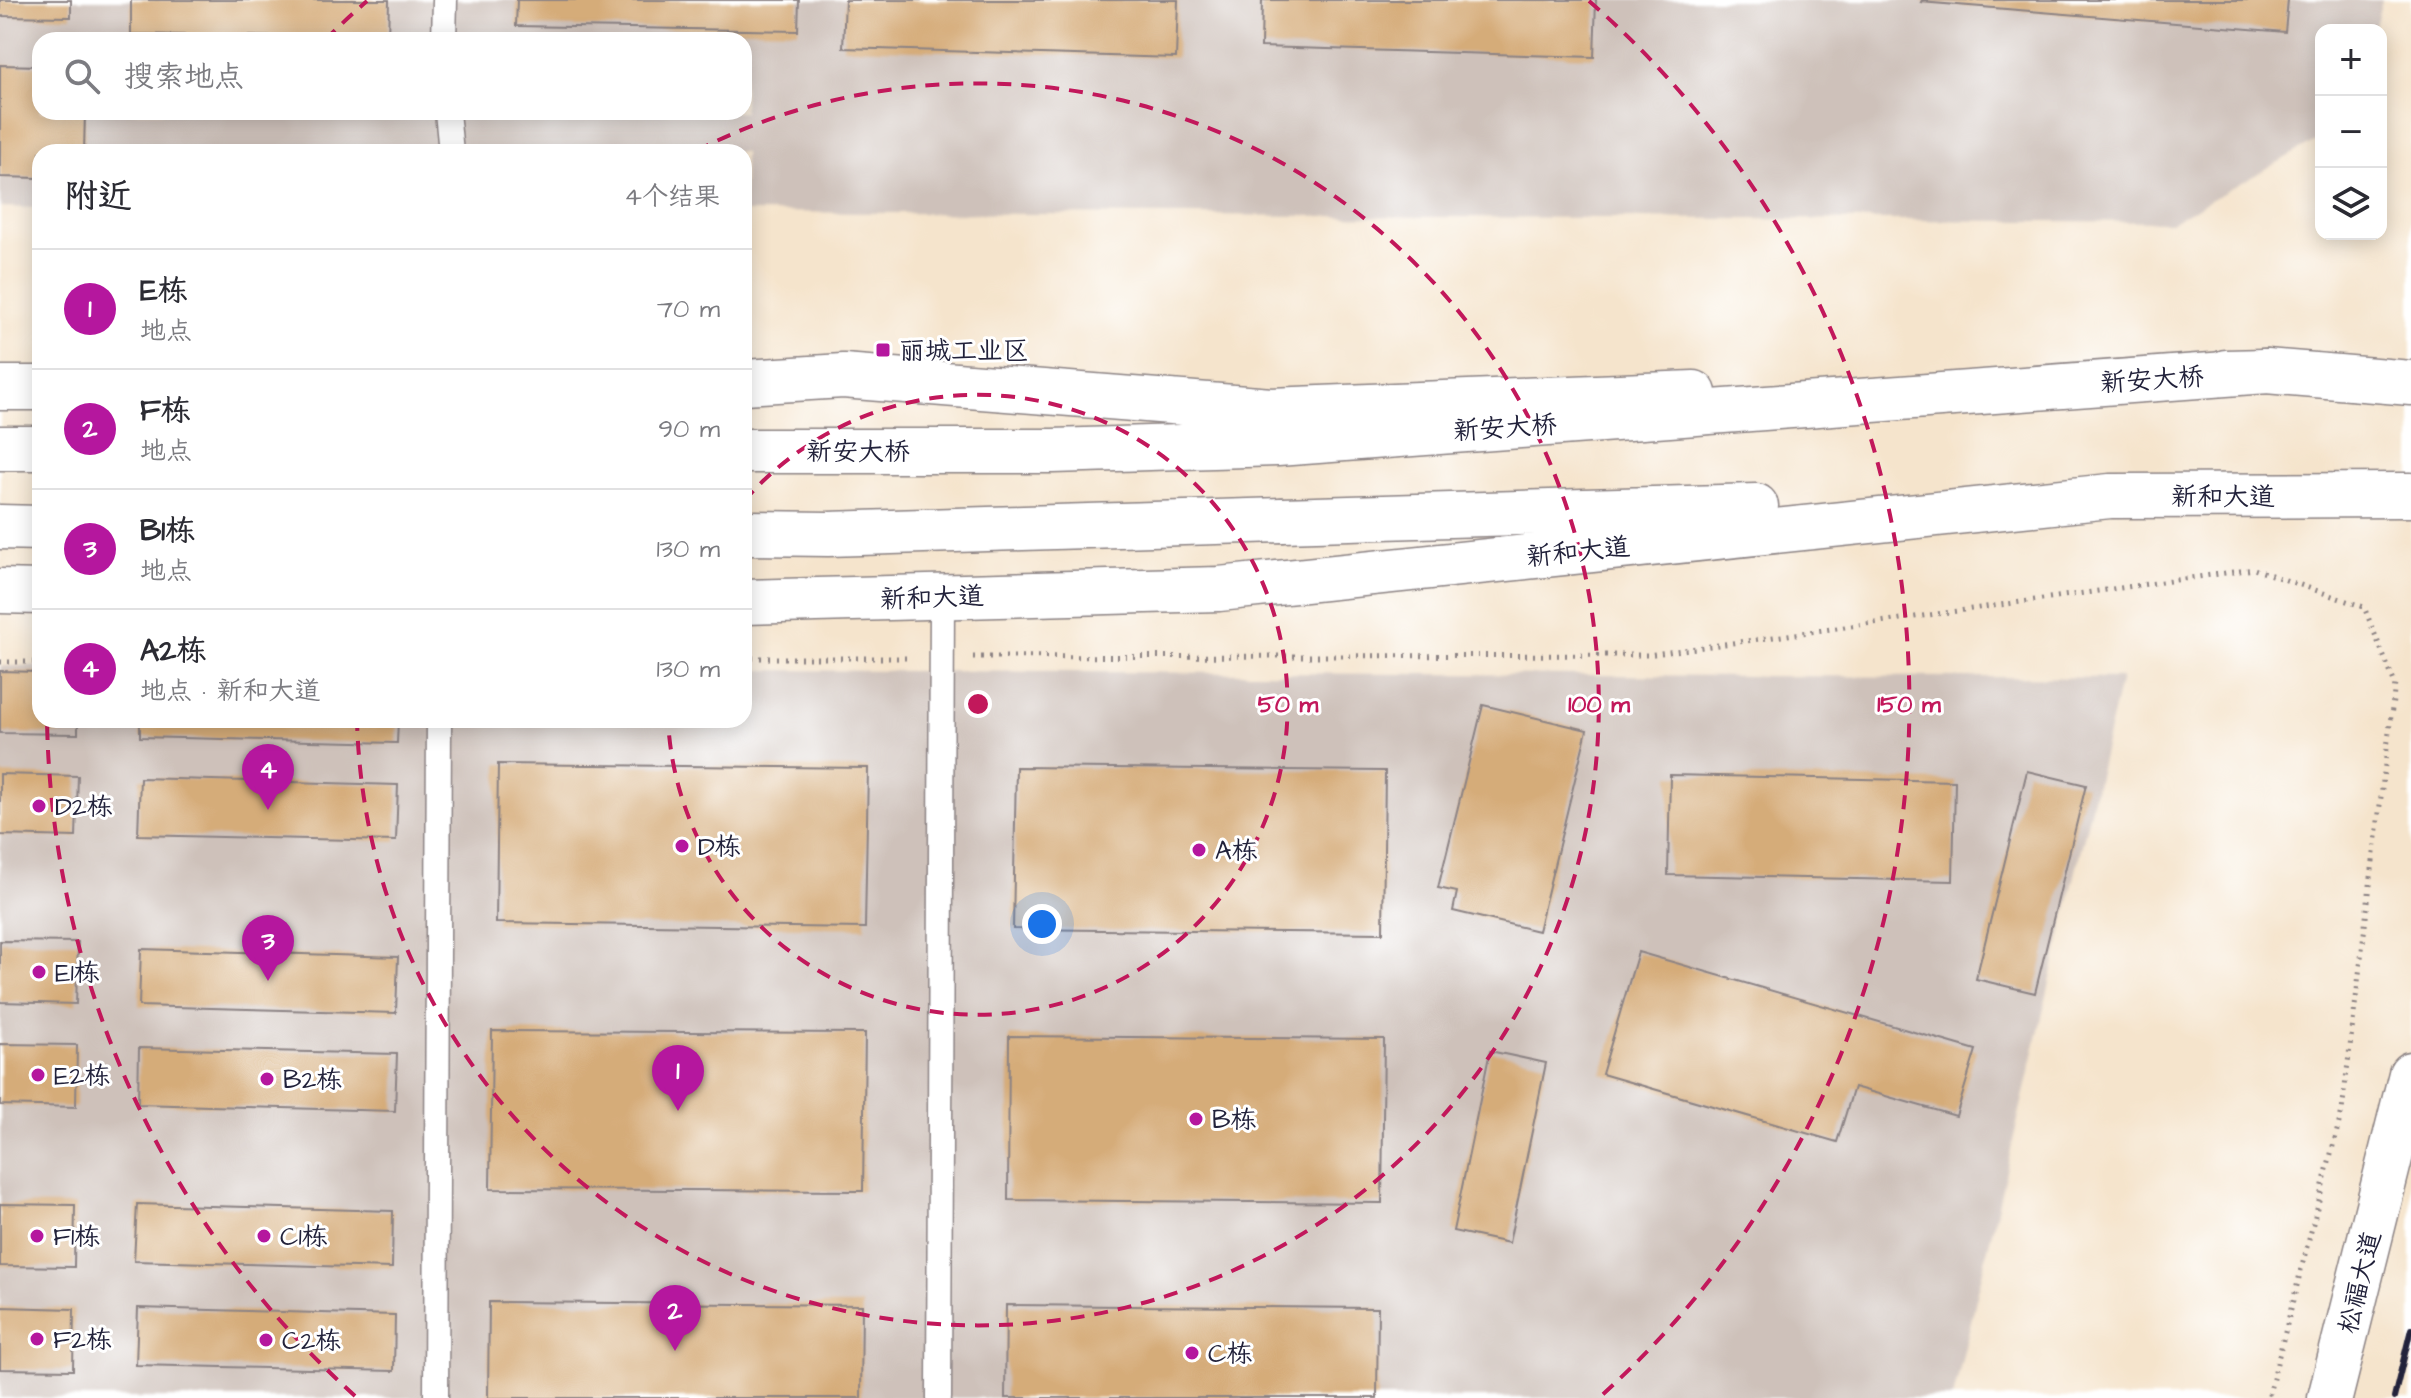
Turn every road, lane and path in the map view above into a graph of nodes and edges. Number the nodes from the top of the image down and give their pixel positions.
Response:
1 (445, 0) edge
2 (444, 32) edge
3 (448, 120) edge
4 (450, 144) edge
5 (2266, 371) junction
6 (752, 382) edge
7 (2411, 383) edge
8 (0, 388) edge
9 (32, 388) edge
10 (0, 448) edge
11 (32, 448) edge
12 (752, 451) edge
13 (2411, 495) edge
14 (2110, 496) junction
15 (0, 527) edge
16 (32, 528) edge
17 (752, 533) edge
18 (0, 591) edge
19 (32, 592) edge
20 (942, 596) junction
21 (752, 602) edge
22 (752, 658) edge
23 (942, 658) junction
24 (0, 662) edge
25 (32, 662) edge
26 (439, 728) edge
27 (2411, 1074) edge
28 (436, 1398) edge
29 (939, 1398) edge
30 (2268, 1398) edge
31 (2330, 1398) edge

1 - 2 lane
3 - 4 lane
5 - 6 main road
5 - 7 main road
5 - 12 main road, 新安大桥
8 - 9 main road
10 - 11 main road
13 - 14 main road, 新和大道
14 - 17 main road
14 - 20 main road, 新和大道
15 - 16 main road
18 - 19 main road
20 - 21 main road, 新和大道
20 - 23 lane
22 - 23 path
23 - 29 lane
23 - 30 path
24 - 25 path
26 - 28 lane
27 - 31 main road, 松福大道

